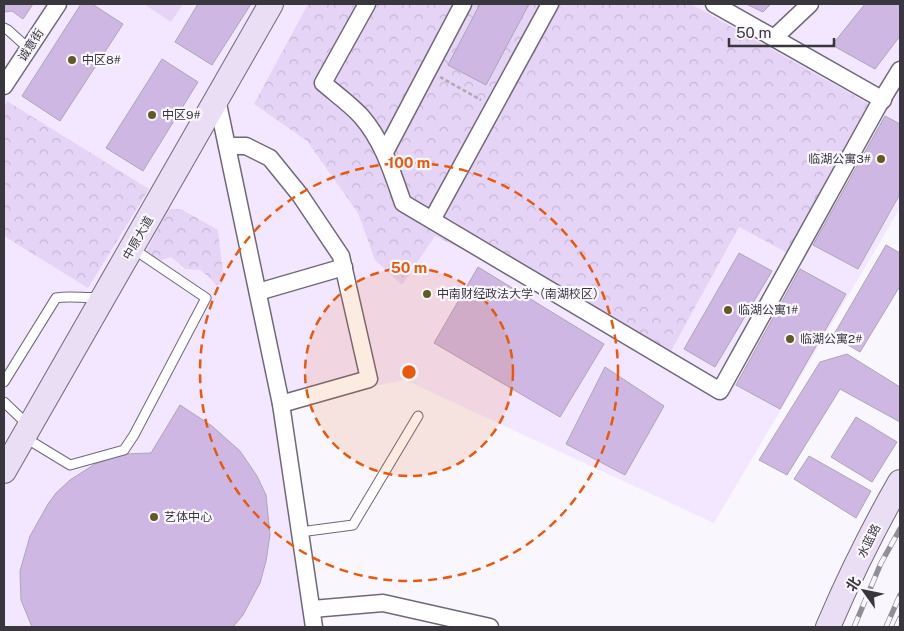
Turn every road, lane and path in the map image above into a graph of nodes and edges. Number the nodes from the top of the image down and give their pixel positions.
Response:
1 (58, 4) edge
2 (271, 4) edge
3 (367, 4) edge
4 (463, 4) edge
5 (550, 4) edge
6 (714, 4) edge
7 (810, 4) edge
8 (4, 28) edge
9 (774, 38) junction
10 (28, 49) junction
11 (900, 70) edge
12 (428, 71) junction
13 (4, 86) edge
14 (217, 98) junction
15 (883, 100) junction
16 (494, 107) junction
17 (227, 146) junction
18 (385, 152) junction
19 (432, 220) junction
20 (132, 248) junction
21 (344, 267) junction
22 (258, 292) junction
23 (104, 296) junction
24 (4, 382) edge
25 (4, 402) edge
26 (281, 404) junction
27 (418, 416) dead end
28 (26, 432) junction
29 (4, 471) edge
30 (900, 482) edge
31 (300, 532) junction
32 (312, 609) junction
33 (314, 627) edge
34 (490, 627) edge
35 (828, 627) edge

1 - 10 street, 诚意街
2 - 14 main road, 中原大道
3 - 18 street
4 - 12 street
5 - 16 street
6 - 9 street
7 - 9 street
8 - 10 lane
9 - 15 street
10 - 13 street, 诚意街
11 - 15 street
12 - 16 path
12 - 18 street
14 - 17 street
14 - 20 main road, 中原大道
15 - 19 street
16 - 19 street
17 - 21 street
17 - 22 street
18 - 19 street
20 - 23 main road, 中原大道
20 - 28 lane
21 - 22 street
21 - 26 street
22 - 26 street
23 - 24 lane
23 - 28 main road, 中原大道
25 - 28 lane
26 - 31 street
27 - 31 lane
28 - 29 main road, 中原大道
30 - 35 main road, 水蓝路
31 - 32 street
32 - 33 street
32 - 34 street

